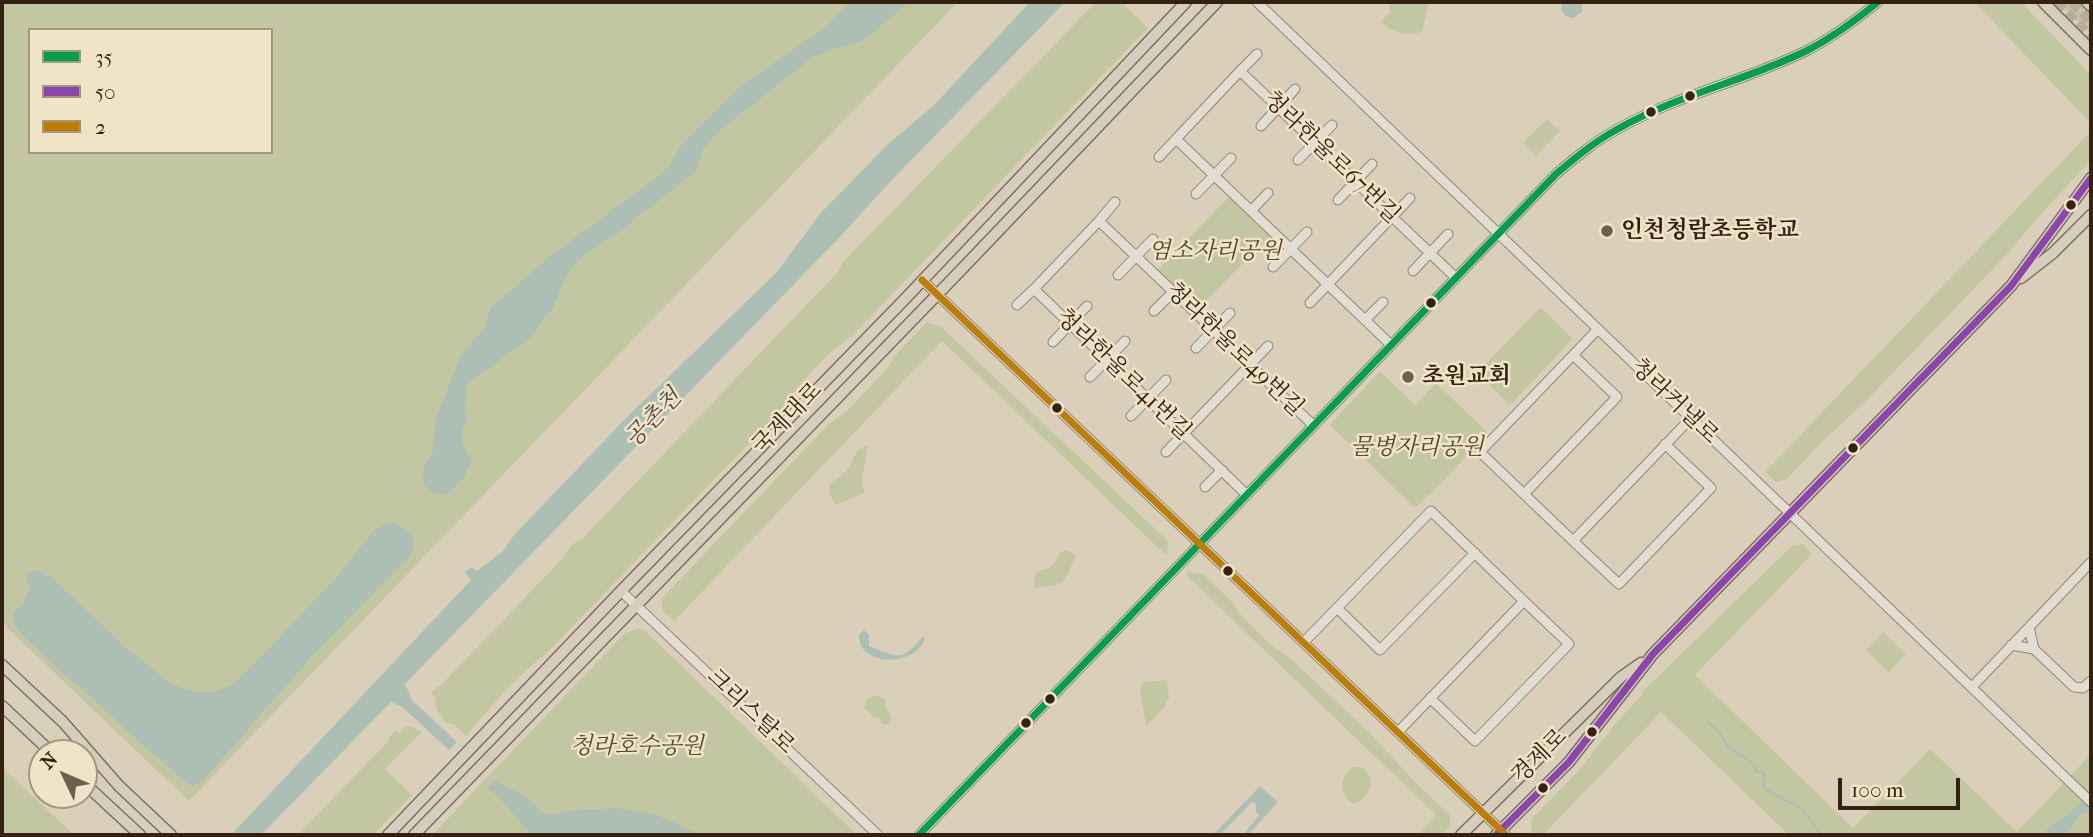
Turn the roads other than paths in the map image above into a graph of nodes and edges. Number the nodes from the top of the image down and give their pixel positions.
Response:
1 (1186, 2) edge
2 (1217, 2) edge
3 (1257, 2) edge
4 (1878, 2) edge
5 (2043, 2) edge
6 (2087, 2) edge
7 (2091, 6) edge
8 (2091, 50) edge
9 (1257, 54) dead end
10 (1240, 71) junction
11 (1295, 89) dead end
12 (1278, 107) junction
13 (1332, 125) dead end
14 (1261, 126) dead end
15 (1176, 139) junction
16 (1315, 143) junction
17 (1159, 157) dead end
18 (1231, 158) dead end
19 (1298, 160) dead end
20 (1372, 164) dead end
21 (1214, 176) junction
22 (2091, 178) edge
23 (1355, 181) junction
24 (1268, 193) dead end
25 (1196, 194) dead end
26 (1410, 198) dead end
27 (1338, 200) dead end
28 (1115, 202) dead end
29 (1251, 211) junction
30 (2091, 215) edge
31 (1392, 217) junction
32 (1099, 221) junction
33 (1307, 232) dead end
34 (1448, 234) dead end
35 (1497, 234) junction
36 (1153, 239) dead end
37 (1291, 249) junction
38 (1430, 253) junction
39 (1136, 257) junction
40 (1273, 267) dead end
41 (1413, 271) dead end
42 (1118, 275) dead end
43 (1455, 277) junction
44 (922, 280) junction
45 (1328, 285) junction
46 (2011, 286) junction
47 (1034, 289) junction
48 (1173, 292) junction
49 (937, 294) junction
50 (1383, 302) dead end
51 (1310, 303) dead end
52 (1017, 305) dead end
53 (1087, 306) dead end
54 (1154, 311) dead end
55 (1230, 313) dead end
56 (1365, 320) junction
57 (1070, 324) junction
58 (1598, 329) junction
59 (1213, 331) junction
60 (1125, 341) dead end
61 (1053, 342) dead end
62 (1390, 344) junction
63 (1268, 346) dead end
64 (1196, 348) dead end
65 (1573, 355) junction
66 (1107, 360) junction
67 (1250, 365) junction
68 (1090, 377) dead end
69 (1166, 380) dead end
70 (1147, 398) junction
71 (1131, 416) dead end
72 (1691, 418) junction
73 (1313, 425) junction
74 (1184, 434) junction
75 (1665, 444) junction
76 (1167, 452) dead end
77 (1222, 470) junction
78 (1205, 487) dead end
79 (1524, 494) junction
80 (1247, 495) junction
81 (1790, 513) junction
82 (1573, 541) junction
83 (1200, 542) junction
84 (1475, 553) junction
85 (2091, 562) edge
86 (621, 591) junction
87 (1524, 601) junction
88 (637, 605) junction
89 (1337, 608) junction
90 (2029, 627) junction
91 (1304, 642) junction
92 (2011, 645) junction
93 (2034, 649) junction
94 (1653, 654) junction
95 (2, 665) edge
96 (2091, 681) edge
97 (1972, 687) junction
98 (1430, 698) junction
99 (2, 706) edge
100 (1398, 732) junction
101 (37, 739) edge
102 (98, 796) edge
103 (2091, 802) edge
104 (1483, 814) junction
105 (1501, 834) edge
106 (140, 835) edge
107 (171, 835) edge
108 (388, 835) edge
109 (414, 835) edge
110 (878, 835) edge
111 (919, 835) edge
112 (1461, 835) edge

1 - 44 main road, 국제대로
2 - 49 main road, 국제대로
3 - 35 street, 청라커낼로
4 - 35 street
5 - 8 main road
6 - 7 main road
9 - 10 street
10 - 12 street, 청라한울로67번길
10 - 15 street
11 - 12 street
12 - 14 street
12 - 16 street, 청라한울로67번길
13 - 16 street
15 - 17 street
15 - 21 street
16 - 19 street
16 - 23 street, 청라한울로67번길
18 - 21 street
20 - 23 street
21 - 25 street
21 - 29 street
22 - 46 main road, 경제로
23 - 27 street
23 - 31 street, 청라한울로67번길
24 - 29 street
26 - 31 street
28 - 32 street
29 - 37 street
30 - 46 main road, 경제로
31 - 38 street, 청라한울로67번길
31 - 45 street
32 - 39 street, 청라한울로49번길
32 - 47 street
33 - 37 street
34 - 38 street
35 - 43 street
35 - 58 street, 청라커낼로
36 - 39 street
37 - 40 street
37 - 45 street
38 - 41 street
38 - 43 street, 청라한울로67번길
39 - 42 street
39 - 48 street, 청라한울로49번길
43 - 62 street
44 - 49 street
44 - 86 main road, 국제대로
45 - 51 street
45 - 56 street
46 - 81 main road, 경제로
47 - 52 street
47 - 57 street, 청라한울로41번길
48 - 54 street
48 - 59 street, 청라한울로49번길
49 - 83 street
49 - 88 main road, 국제대로
50 - 56 street
53 - 57 street
55 - 59 street
56 - 62 street
57 - 61 street
57 - 66 street, 청라한울로41번길
58 - 65 street
58 - 72 street, 청라커낼로
59 - 64 street
59 - 67 street, 청라한울로49번길
60 - 66 street
62 - 73 street
63 - 67 street
65 - 79 street
65 - 79 street
66 - 68 street
66 - 70 street, 청라한울로41번길
67 - 73 street, 청라한울로49번길
67 - 74 street
69 - 70 street
70 - 71 street
70 - 74 street, 청라한울로41번길
72 - 75 street
72 - 81 street, 청라커낼로
73 - 80 street
74 - 76 street
74 - 77 street, 청라한울로41번길
75 - 82 street
75 - 82 street
77 - 78 street
77 - 80 street, 청라한울로41번길
79 - 82 street
80 - 83 street
81 - 94 main road, 경제로
81 - 97 street, 청라커낼로
83 - 91 street
83 - 111 street
84 - 87 street
84 - 89 street
84 - 89 street
85 - 90 street
86 - 88 street, 크리스탈로
86 - 108 main road, 국제대로
87 - 98 street
87 - 98 street
88 - 109 main road, 국제대로
88 - 110 street, 크리스탈로
89 - 91 street
90 - 92 street
90 - 93 street
91 - 100 street
92 - 93 street
92 - 97 street
93 - 96 street
94 - 104 main road, 경제로
94 - 105 main road, 경제로
95 - 107 main road
97 - 103 street, 청라커낼로
98 - 100 street
99 - 101 main road
100 - 104 street
102 - 106 main road
104 - 105 street
104 - 112 main road, 경제로

